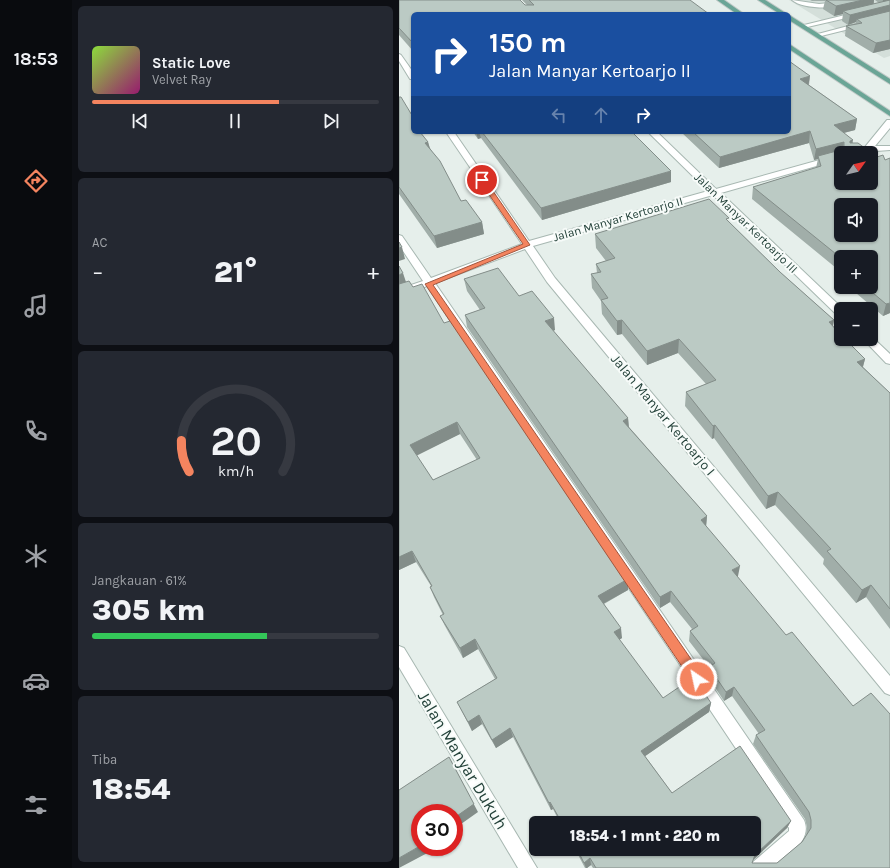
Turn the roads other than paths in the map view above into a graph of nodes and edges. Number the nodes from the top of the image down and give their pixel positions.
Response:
1 (720, 0) edge
2 (761, 0) edge
3 (795, 0) edge
4 (859, 0) edge
5 (875, 4) edge
6 (890, 6) edge
7 (882, 8) junction
8 (738, 12) edge
9 (781, 12) edge
10 (849, 15) junction
11 (791, 18) edge
12 (890, 18) edge
13 (863, 23) junction
14 (803, 26) junction
15 (817, 35) junction
16 (791, 47) edge
17 (399, 56) edge
18 (411, 74) edge
19 (890, 82) edge
20 (890, 114) edge
21 (890, 122) edge
22 (451, 134) edge
23 (654, 134) edge
24 (872, 146) edge
25 (890, 148) edge
26 (878, 149) edge
27 (834, 158) edge
28 (714, 192) junction
29 (399, 238) edge
30 (527, 245) junction
31 (428, 284) junction
32 (399, 293) edge
33 (834, 306) edge
34 (875, 346) edge
35 (890, 360) edge
36 (399, 653) edge
37 (890, 688) edge
38 (528, 868) edge
39 (759, 868) edge

1 - 8 main road
2 - 9 main road
3 - 4 street
5 - 7 street
6 - 7 street
7 - 10 street
10 - 13 street
10 - 14 street
11 - 14 main road
12 - 13 street
13 - 15 street
14 - 15 main road
15 - 19 main road
16 - 20 main road
17 - 18 street
21 - 24 street
22 - 30 street, Jalan Manyar Kertoarjo I
23 - 28 street, Jalan Manyar Kertoarjo III
25 - 26 street
27 - 28 street, Jalan Manyar Kertoarjo II
28 - 30 street, Jalan Manyar Kertoarjo II
28 - 33 street, Jalan Manyar Kertoarjo III
29 - 31 street
30 - 31 street, Jalan Manyar Kertoarjo II
30 - 37 street, Jalan Manyar Kertoarjo I
31 - 32 street, Jalan Manyar Kertoarjo II
31 - 39 street
34 - 35 street
36 - 38 street, Jalan Manyar Dukuh

